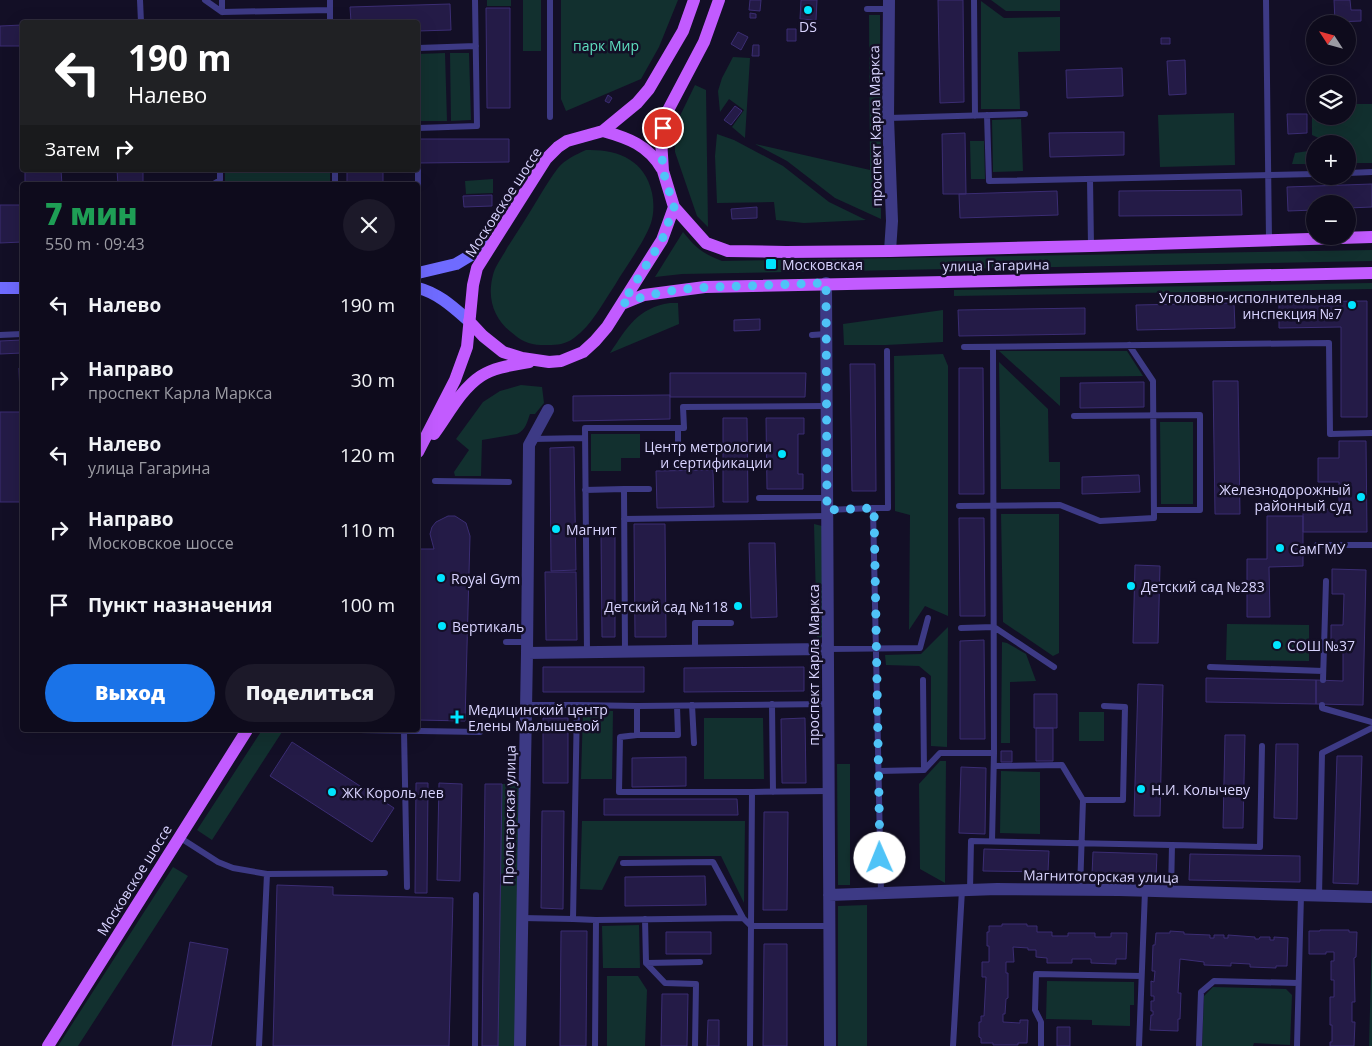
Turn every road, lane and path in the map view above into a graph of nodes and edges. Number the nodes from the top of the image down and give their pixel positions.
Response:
1 (140, 0) edge
2 (205, 0) edge
3 (222, 0) edge
4 (330, 0) edge
5 (475, 0) edge
6 (550, 0) edge
7 (694, 0) edge
8 (720, 0) edge
9 (974, 0) edge
10 (1266, 0) edge
11 (889, 4) edge
12 (867, 9) dead end
13 (330, 10) junction
14 (222, 12) junction
15 (141, 20) edge
16 (330, 20) edge
17 (476, 46) junction
18 (420, 48) edge
19 (1025, 114) dead end
20 (987, 115) junction
21 (975, 116) junction
22 (550, 117) dead end
23 (888, 118) junction
24 (420, 128) edge
25 (603, 132) junction
26 (663, 171) junction
27 (1372, 172) edge
28 (1356, 173) edge
29 (1306, 174) edge
30 (1268, 176) junction
31 (1090, 179) junction
32 (674, 207) junction
33 (1372, 236) edge
34 (1269, 239) junction
35 (491, 243) junction
36 (1091, 246) junction
37 (890, 251) junction
38 (1372, 272) edge
39 (420, 273) edge
40 (826, 283) junction
41 (0, 288) edge
42 (20, 288) edge
43 (420, 289) edge
44 (622, 304) junction
45 (469, 322) junction
46 (20, 334) edge
47 (826, 334) junction
48 (0, 335) edge
49 (812, 335) dead end
50 (1129, 345) junction
51 (993, 346) junction
52 (964, 347) dead end
53 (887, 351) dead end
54 (534, 361) junction
55 (826, 406) junction
56 (548, 410) dead end
57 (1074, 416) dead end
58 (1153, 416) junction
59 (678, 428) junction
60 (1372, 433) edge
61 (585, 438) junction
62 (532, 439) junction
63 (420, 448) edge
64 (678, 449) dead end
65 (420, 453) edge
66 (435, 481) dead end
67 (509, 482) dead end
68 (624, 489) junction
69 (649, 489) dead end
70 (586, 490) junction
71 (759, 498) dead end
72 (959, 506) dead end
73 (994, 506) junction
74 (827, 508) junction
75 (874, 508) junction
76 (1154, 510) junction
77 (624, 519) junction
78 (1317, 545) dead end
79 (1372, 545) edge
80 (1326, 581) dead end
81 (928, 618) dead end
82 (731, 623) dead end
83 (994, 627) junction
84 (960, 628) dead end
85 (506, 642) dead end
86 (528, 648) junction
87 (827, 649) junction
88 (876, 649) junction
89 (625, 651) junction
90 (695, 651) junction
91 (587, 652) junction
92 (1054, 667) dead end
93 (1210, 667) dead end
94 (1323, 671) junction
95 (923, 680) dead end
96 (1323, 680) dead end
97 (772, 704) junction
98 (828, 704) junction
99 (1322, 704) dead end
100 (577, 705) junction
101 (692, 705) junction
102 (637, 706) junction
103 (677, 706) junction
104 (1104, 706) dead end
105 (526, 708) junction
106 (480, 711) dead end
107 (1372, 722) edge
108 (1372, 728) edge
109 (420, 731) edge
110 (246, 732) edge
111 (404, 732) edge
112 (480, 732) dead end
113 (637, 735) junction
114 (694, 742) dead end
115 (1262, 746) dead end
116 (994, 754) junction
117 (994, 766) junction
118 (924, 770) junction
119 (878, 771) junction
120 (828, 791) junction
121 (752, 792) junction
122 (773, 792) junction
123 (1083, 800) junction
124 (179, 836) junction
125 (992, 841) junction
126 (1082, 843) junction
127 (1172, 845) junction
128 (623, 862) dead end
129 (385, 873) dead end
130 (266, 874) junction
131 (407, 887) dead end
132 (966, 890) junction
133 (1080, 890) junction
134 (1145, 891) junction
135 (881, 892) junction
136 (1171, 892) junction
137 (476, 895) dead end
138 (830, 895) junction
139 (1301, 895) junction
140 (1318, 896) junction
141 (1372, 897) edge
142 (522, 918) junction
143 (743, 918) junction
144 (573, 919) junction
145 (645, 919) junction
146 (596, 920) junction
147 (751, 926) junction
148 (830, 926) junction
149 (700, 962) dead end
150 (646, 963) junction
151 (1142, 976) junction
152 (1298, 983) junction
153 (48, 1046) edge
154 (259, 1046) edge
155 (475, 1046) edge
156 (520, 1046) edge
157 (595, 1046) edge
158 (695, 1046) edge
159 (750, 1046) edge
160 (830, 1046) edge
161 (953, 1046) edge
162 (1041, 1046) edge
163 (1139, 1046) edge
164 (1199, 1046) edge
165 (1297, 1046) edge

1 - 15 lane
2 - 14 lane
3 - 14 lane
4 - 13 lane
5 - 17 lane
6 - 22 lane
7 - 25 main road, Московское шоссе
8 - 26 main road
9 - 21 lane
10 - 30 lane
11 - 12 lane
11 - 23 street, проспект Карла Маркса
13 - 14 lane
13 - 16 lane
17 - 18 lane
17 - 24 lane
19 - 20 lane
20 - 21 lane
20 - 31 lane
21 - 23 lane
23 - 37 street, проспект Карла Маркса
25 - 26 main road
25 - 35 main road, Московское шоссе
26 - 32 main road
27 - 28 lane
29 - 30 lane
30 - 31 lane
30 - 34 lane
31 - 36 lane
32 - 37 main road, улица Гагарина
32 - 44 main road
33 - 34 main road, улица Гагарина
34 - 36 main road, улица Гагарина
35 - 39 main road
35 - 45 main road, Московское шоссе
36 - 37 main road, улица Гагарина
38 - 40 main road, улица Гагарина
40 - 44 main road, улица Гагарина
40 - 47 street, проспект Карла Маркса
41 - 42 main road
43 - 45 main road
44 - 54 main road
45 - 54 main road
45 - 63 main road, Московское шоссе
46 - 48 lane
47 - 49 lane
47 - 55 street, проспект Карла Маркса
50 - 51 lane
50 - 58 lane
50 - 60 lane
51 - 52 lane
51 - 73 lane
53 - 75 lane
54 - 65 main road
55 - 59 lane
55 - 74 street, проспект Карла Маркса
56 - 62 street, Пролетарская улица
57 - 58 lane
58 - 76 lane
58 - 76 lane
59 - 61 lane
59 - 64 lane
61 - 62 lane
61 - 70 lane
62 - 86 street, Пролетарская улица
66 - 67 lane
68 - 69 lane
68 - 70 lane
68 - 77 lane
70 - 91 lane
71 - 74 lane
72 - 73 lane
73 - 76 lane
73 - 83 lane
74 - 75 lane
74 - 77 lane
74 - 87 street, проспект Карла Маркса
75 - 88 lane
77 - 89 lane
78 - 79 lane
80 - 94 lane
81 - 88 lane
82 - 90 lane
83 - 84 lane
83 - 92 lane
83 - 116 lane
85 - 86 lane
86 - 91 street
86 - 105 street, Пролетарская улица
87 - 88 lane
87 - 90 street
87 - 98 street, проспект Карла Маркса
88 - 119 lane
89 - 90 street
89 - 91 street
93 - 94 lane
94 - 96 lane
95 - 118 lane
97 - 98 lane
97 - 101 lane
97 - 122 lane
98 - 120 street, проспект Карла Маркса
99 - 107 lane
100 - 102 lane
100 - 105 lane
100 - 144 lane
101 - 103 lane
101 - 114 lane
102 - 103 lane
102 - 113 lane
103 - 113 lane
104 - 123 lane
105 - 106 lane
105 - 142 street, Пролетарская улица
108 - 140 lane
109 - 112 lane
110 - 124 main road, Московское шоссе
111 - 131 lane
113 - 121 lane
115 - 127 lane
116 - 117 lane
116 - 118 lane
117 - 123 lane
117 - 125 lane
118 - 119 lane
119 - 135 lane
120 - 122 lane
120 - 138 street, проспект Карла Маркса
121 - 122 lane
121 - 147 lane
123 - 126 lane
124 - 130 lane
124 - 153 main road, Московское шоссе
125 - 126 lane
125 - 132 lane
126 - 127 lane
126 - 133 lane
127 - 136 lane
128 - 143 lane
129 - 130 lane
130 - 154 lane
132 - 133 street, Магнитогорская улица
132 - 135 street, Магнитогорская улица
132 - 161 lane
133 - 134 street, Магнитогорская улица
134 - 136 street, Магнитогорская улица
134 - 151 lane
135 - 138 street, Магнитогорская улица
136 - 139 street, Магнитогорская улица
137 - 155 lane
138 - 148 street, проспект Карла Маркса
139 - 140 street, Магнитогорская улица
139 - 152 lane
140 - 141 street, Магнитогорская улица
142 - 144 lane
142 - 156 street, Пролетарская улица
143 - 145 lane
143 - 147 lane
144 - 146 lane
145 - 146 lane
145 - 150 lane
146 - 157 lane
147 - 148 lane
147 - 159 lane
148 - 160 street, проспект Карла Маркса
149 - 150 lane
150 - 158 lane
151 - 162 lane
151 - 163 lane
152 - 164 lane
152 - 165 lane

